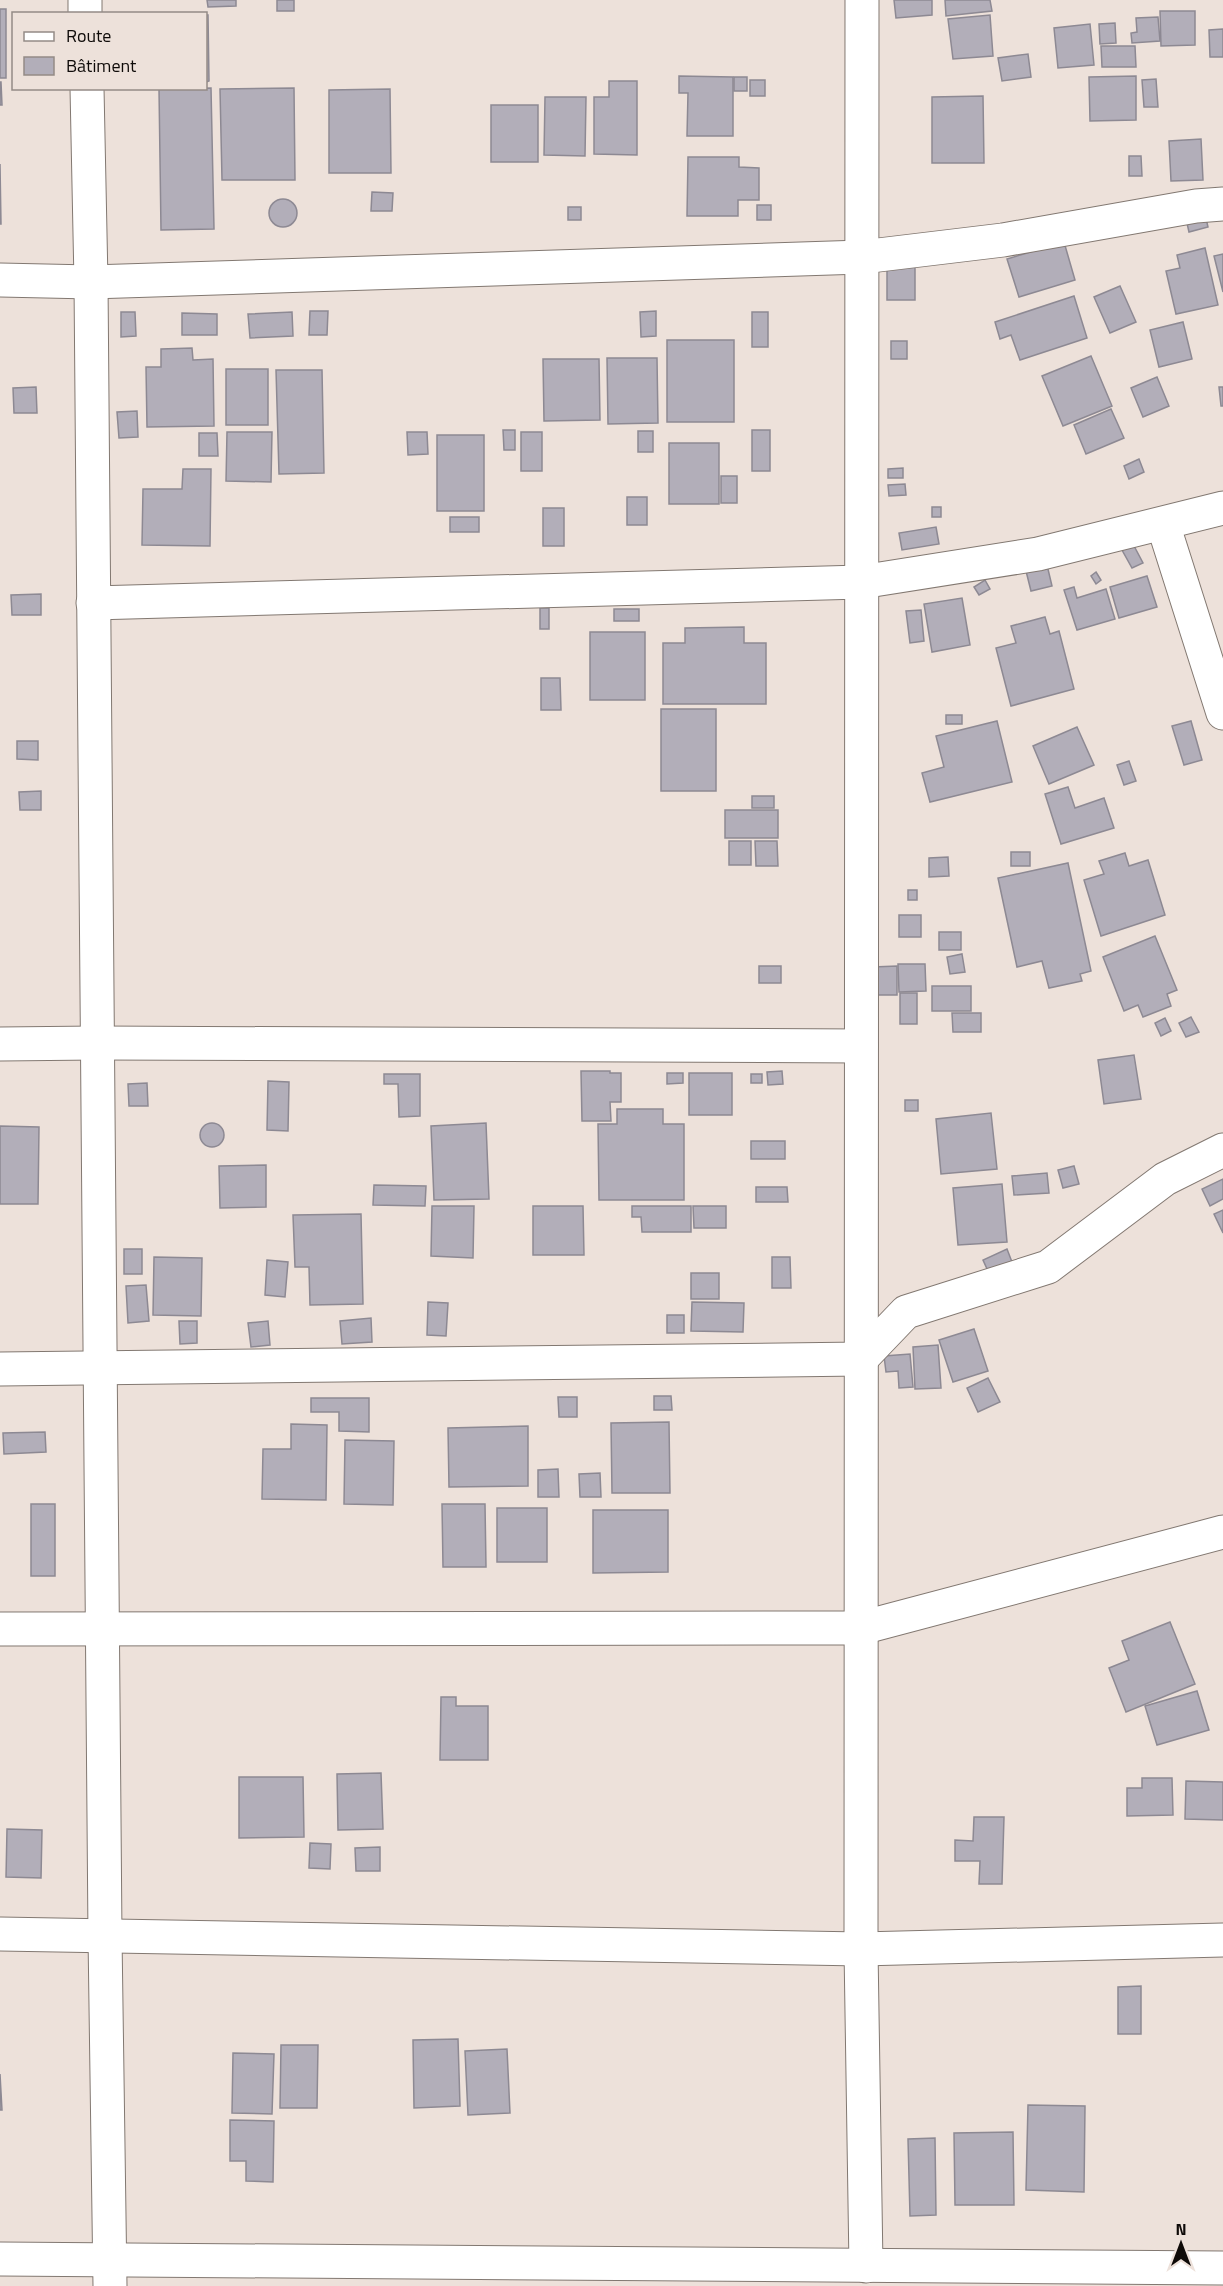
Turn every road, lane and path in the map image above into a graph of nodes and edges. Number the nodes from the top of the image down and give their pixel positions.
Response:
1 (862, 0) edge
2 (87, 90) edge
3 (1223, 204) edge
4 (862, 258) junction
5 (0, 280) edge
6 (91, 282) junction
7 (1223, 508) edge
8 (1163, 524) junction
9 (861, 582) junction
10 (93, 603) junction
11 (1223, 713) edge
12 (97, 1043) junction
13 (0, 1044) edge
14 (861, 1046) junction
15 (1223, 1150) edge
16 (861, 1359) junction
17 (100, 1368) junction
18 (0, 1369) edge
19 (1223, 1532) edge
20 (861, 1628) junction
21 (0, 1629) edge
22 (102, 1629) junction
23 (0, 1934) edge
24 (105, 1936) junction
25 (1223, 1940) edge
26 (861, 1949) junction
27 (0, 2259) edge
28 (866, 2266) junction
29 (1223, 2268) edge
30 (110, 2273) edge

1 - 4 street
2 - 6 street
3 - 4 street
4 - 6 street
4 - 9 street
5 - 6 street
6 - 10 street
7 - 8 street
8 - 9 street
8 - 11 street
9 - 10 street
9 - 14 street
10 - 12 street
12 - 13 street
12 - 14 street
12 - 17 street
14 - 16 street
15 - 16 street
16 - 17 street
16 - 20 street
17 - 18 street
17 - 22 street
19 - 20 street
20 - 22 street
20 - 26 street
21 - 22 street
22 - 24 street
23 - 24 street
24 - 26 street
24 - 30 street
25 - 26 street
26 - 28 street
27 - 30 street
28 - 29 street
28 - 30 street

